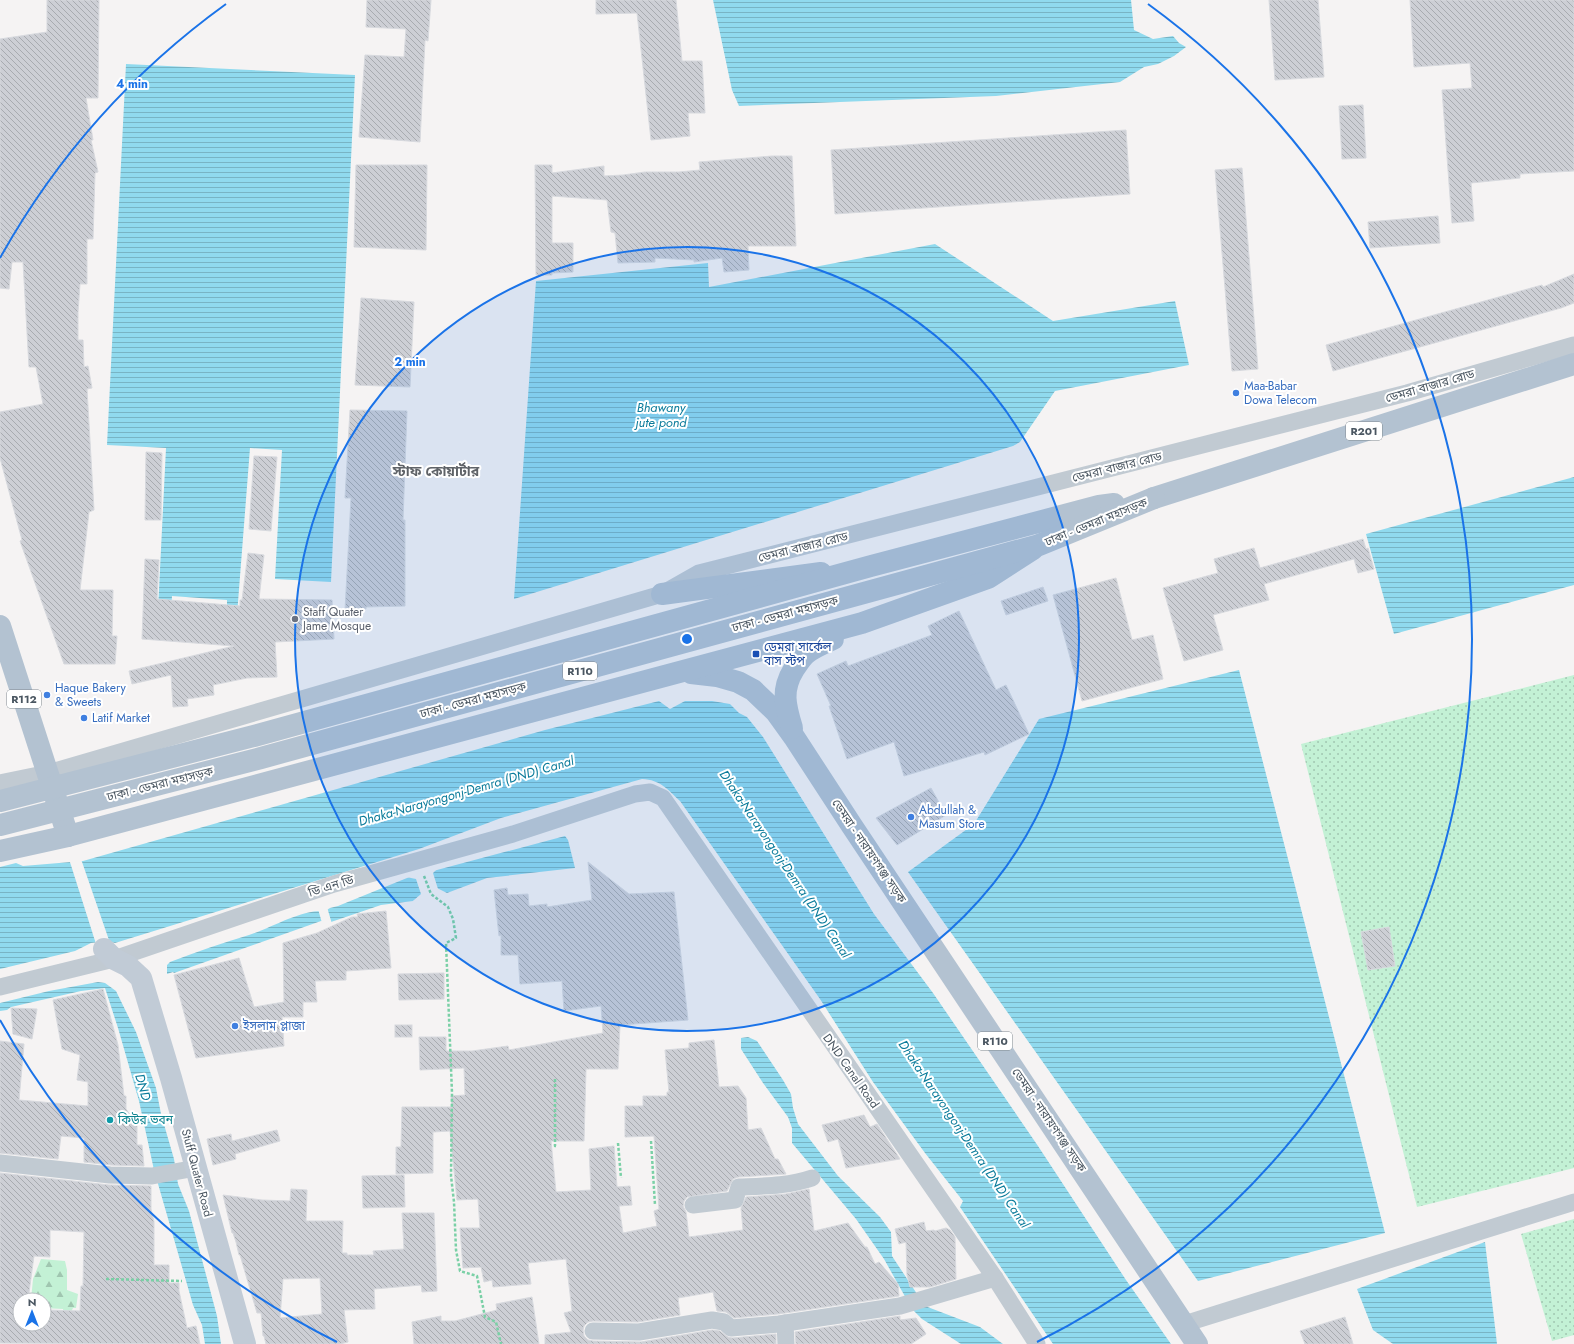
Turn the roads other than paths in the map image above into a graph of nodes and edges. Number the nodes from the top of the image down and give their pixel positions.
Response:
1 (1574, 345) edge
2 (1574, 364) edge
3 (1154, 498) junction
4 (1039, 545) junction
5 (871, 566) junction
6 (662, 594) junction
7 (862, 623) junction
8 (0, 626) edge
9 (681, 672) junction
10 (794, 737) junction
11 (48, 773) junction
12 (0, 783) edge
13 (663, 798) joint
14 (0, 801) edge
15 (0, 825) edge
16 (70, 842) junction
17 (0, 851) edge
18 (109, 954) junction
19 (0, 987) edge
20 (0, 1163) edge
21 (187, 1170) junction
22 (812, 1178) dead end
23 (1574, 1202) edge
24 (693, 1205) dead end
25 (996, 1278) junction
26 (785, 1323) junction
27 (1184, 1324) junction
28 (594, 1331) dead end
29 (245, 1344) edge
30 (786, 1344) edge
31 (1037, 1344) edge
32 (1197, 1344) edge

1 - 6 street, ডেমরা বাজার রোড
2 - 3 main road, R201
3 - 4 main road, ঢাকা - ডেমরা মহাসড়ক / R110, bridge
3 - 5 main road, ঢাকা - ডেমরা মহাসড়ক / R110, bridge
4 - 7 main road
4 - 15 main road, ঢাকা - ডেমরা মহাসড়ক / R110, bridge
5 - 6 main road
5 - 14 main road, ঢাকা - ডেমরা মহাসড়ক / R110, bridge
6 - 11 street, ডেমরা বাজার রোড
7 - 9 main road
7 - 10 main road, ডেমরা - নারায়ণগঞ্জ সড়ক / R110
8 - 11 main road, R112
9 - 10 main road, ডেমরা - নারায়ণগঞ্জ সড়ক / R110
9 - 16 main road
10 - 27 main road, ডেমরা - নারায়ণগঞ্জ সড়ক / R110
11 - 12 street, ডেমরা বাজার রোড
11 - 16 main road
13 - 18 street, ডি এন ডি
13 - 25 street, DND Canal Road
16 - 17 main road
18 - 19 street, ডি এন ডি
18 - 21 street, Stuff Quater Road
20 - 21 street
21 - 29 street, Stuff Quater Road
22 - 24 street
23 - 27 street
25 - 26 street
25 - 31 street, DND Canal Road
26 - 28 street
26 - 30 street
27 - 32 main road, ডেমরা - নারায়ণগঞ্জ সড়ক / R110

